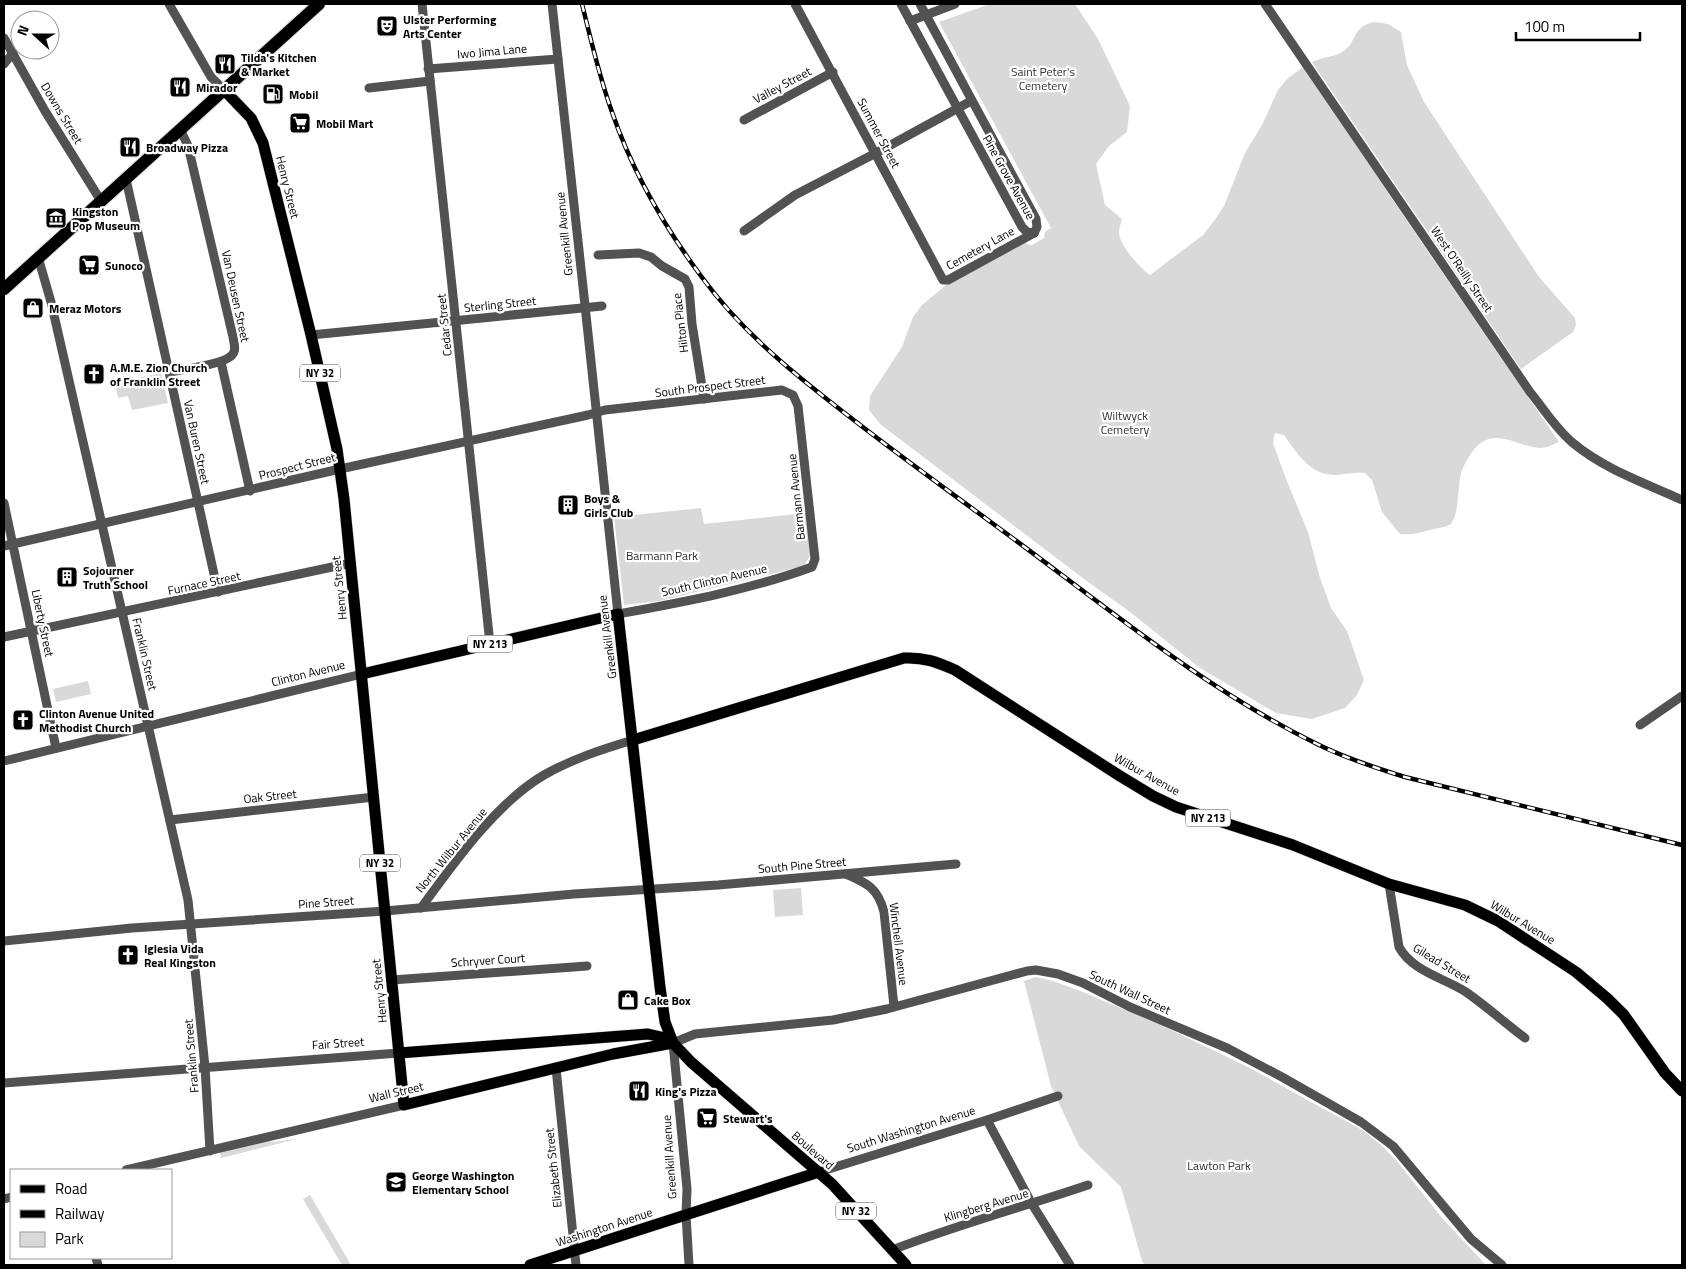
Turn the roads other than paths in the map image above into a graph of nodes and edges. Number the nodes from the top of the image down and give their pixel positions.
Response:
1 (169, 4) edge
2 (318, 4) edge
3 (422, 4) edge
4 (552, 4) edge
5 (795, 4) edge
6 (901, 4) edge
7 (920, 4) edge
8 (955, 4) edge
9 (1265, 4) edge
10 (925, 14) junction
11 (910, 21) junction
12 (558, 59) junction
13 (17, 60) edge
14 (428, 69) junction
15 (833, 72) junction
16 (430, 81) junction
17 (369, 88) dead end
18 (224, 90) junction
19 (971, 101) junction
20 (957, 108) junction
21 (744, 120) dead end
22 (180, 130) junction
23 (876, 153) junction
24 (126, 178) junction
25 (101, 201) junction
26 (744, 231) dead end
27 (1034, 233) junction
28 (598, 255) dead end
29 (38, 257) junction
30 (939, 274) joint
31 (4, 289) edge
32 (602, 306) dead end
33 (586, 308) junction
34 (456, 321) junction
35 (311, 335) junction
36 (220, 362) junction
37 (169, 372) junction
38 (704, 400) junction
39 (597, 412) junction
40 (801, 426) joint
41 (469, 441) junction
42 (340, 469) junction
43 (250, 491) junction
44 (1682, 500) edge
45 (197, 502) junction
46 (4, 503) edge
47 (102, 523) junction
48 (8, 545) edge
49 (351, 564) junction
50 (813, 565) joint
51 (218, 592) junction
52 (123, 613) junction
53 (618, 614) junction
54 (32, 632) junction
55 (4, 638) edge
56 (490, 644) junction
57 (362, 674) junction
58 (1682, 696) edge
59 (149, 725) junction
60 (1640, 725) dead end
61 (633, 740) junction
62 (56, 748) junction
63 (4, 760) edge
64 (374, 797) junction
65 (170, 820) junction
66 (956, 864) dead end
67 (846, 874) junction
68 (1388, 884) junction
69 (649, 889) junction
70 (421, 908) junction
71 (385, 911) junction
72 (191, 924) junction
73 (4, 941) edge
74 (587, 966) dead end
75 (392, 980) junction
76 (894, 1006) junction
77 (1524, 1038) dead end
78 (673, 1043) junction
79 (399, 1053) junction
80 (205, 1067) junction
81 (556, 1068) junction
82 (4, 1083) edge
83 (1682, 1091) edge
84 (1058, 1096) dead end
85 (404, 1105) junction
86 (987, 1120) junction
87 (210, 1151) junction
88 (130, 1169) edge
89 (818, 1172) junction
90 (1088, 1185) dead end
91 (1032, 1204) junction
92 (686, 1215) junction
93 (892, 1250) junction
94 (574, 1251) junction
95 (530, 1265) edge
96 (576, 1265) edge
97 (689, 1265) edge
98 (906, 1265) edge
99 (1070, 1265) edge
100 (1502, 1265) edge

1 - 18 street
2 - 18 highway
3 - 14 street, Cedar Street
4 - 12 street, Greenkill Avenue
5 - 15 street, Summer Street
6 - 11 street, Pine Grove Avenue
7 - 10 street, Pine Grove Avenue
8 - 10 street
9 - 44 street, West O'Reilly Street
10 - 11 street
10 - 19 street, Pine Grove Avenue
11 - 20 street, Pine Grove Avenue
12 - 14 street, Iwo Jima Lane
12 - 33 street, Greenkill Avenue
13 - 25 street, Downs Street
14 - 16 street, Cedar Street
15 - 21 street, Valley Street
15 - 23 street, Summer Street
16 - 17 street
16 - 34 street, Cedar Street
18 - 22 highway
18 - 35 main road, Henry Street / NY 32
19 - 20 street
19 - 27 street, Pine Grove Avenue
20 - 23 street
20 - 27 street, Pine Grove Avenue
22 - 24 highway
22 - 36 street, Van Deusen Street
23 - 26 street
23 - 30 street, Summer Street
24 - 25 highway
24 - 37 street, Van Buren Street
25 - 29 highway
27 - 30 street, Cemetery Lane
28 - 38 street, Hilton Place
29 - 31 highway
29 - 47 street, Franklin Street
32 - 33 street, Sterling Street
33 - 34 street, Sterling Street
33 - 39 street, Greenkill Avenue
34 - 35 street, Sterling Street
34 - 41 street, Cedar Street
35 - 42 main road, Henry Street / NY 32
36 - 37 street
36 - 43 street
37 - 45 street, Van Buren Street
38 - 39 street, South Prospect Street
38 - 40 street, South Prospect Street
39 - 41 street, Prospect Street
39 - 53 street, Greenkill Avenue
40 - 50 street, Barmann Avenue
41 - 42 street, Prospect Street
41 - 56 street, Cedar Street
42 - 43 street, Prospect Street
42 - 49 main road, Henry Street / NY 32
43 - 45 street, Prospect Street
45 - 47 street, Prospect Street
45 - 51 street, Van Buren Street
46 - 48 street, Liberty Street
47 - 48 street, Prospect Street
47 - 52 street, Franklin Street
48 - 54 street, Liberty Street
49 - 51 street, Furnace Street
49 - 57 main road, Henry Street / NY 32
50 - 53 street, South Clinton Avenue
51 - 52 street, Furnace Street
52 - 54 street, Furnace Street
52 - 59 street, Franklin Street
53 - 56 main road, Clinton Avenue / NY 213
53 - 61 main road, Greenkill Avenue
54 - 55 street, Furnace Street
54 - 62 street, Liberty Street
56 - 57 main road, Clinton Avenue / NY 213
57 - 59 street, Clinton Avenue
57 - 64 main road, Henry Street / NY 32
58 - 60 street
59 - 62 street, Clinton Avenue
59 - 65 street, Franklin Street
61 - 68 main road, Wilbur Avenue / NY 213
61 - 69 main road, Greenkill Avenue
61 - 70 street, North Wilbur Avenue
62 - 63 street, Clinton Avenue
64 - 65 street, Oak Street
64 - 71 main road, Henry Street / NY 32
65 - 72 street, Franklin Street
66 - 67 street, South Pine Street
67 - 69 street, South Pine Street
67 - 76 street, Winchell Avenue
68 - 77 street, Gilead Street
68 - 83 main road, Wilbur Avenue / NY 213
69 - 70 street, Pine Street
69 - 78 main road, Greenkill Avenue
70 - 71 street, Pine Street
71 - 72 street, Pine Street
71 - 75 main road, Henry Street / NY 32
72 - 73 street, Pine Street
72 - 80 street, Franklin Street
74 - 75 street, Schryver Court
75 - 79 main road, Henry Street / NY 32
76 - 78 street, South Wall Street
76 - 100 street, South Wall Street
78 - 79 main road, Fair Street / NY 32
78 - 81 main road, Wall Street
78 - 89 main road, Boulevard / NY 32
78 - 92 street, Greenkill Avenue
79 - 80 street, Fair Street
79 - 85 main road, Henry Street / NY 32
80 - 82 street, Fair Street
80 - 87 street, Franklin Street
81 - 85 main road, Wall Street
81 - 94 street, Elizabeth Street
84 - 86 street, South Washington Avenue
85 - 87 street, Wall Street
86 - 89 street, South Washington Avenue
86 - 91 street
87 - 88 street, Wall Street
89 - 92 main road, South Washington Avenue
89 - 93 main road, Boulevard / NY 32
90 - 91 street, Klingberg Avenue
91 - 93 street, Klingberg Avenue
91 - 99 street
92 - 94 main road, Washington Avenue
92 - 97 street, Greenkill Avenue
93 - 98 main road, Boulevard / NY 32
94 - 95 main road, Washington Avenue
94 - 96 street, Elizabeth Street

